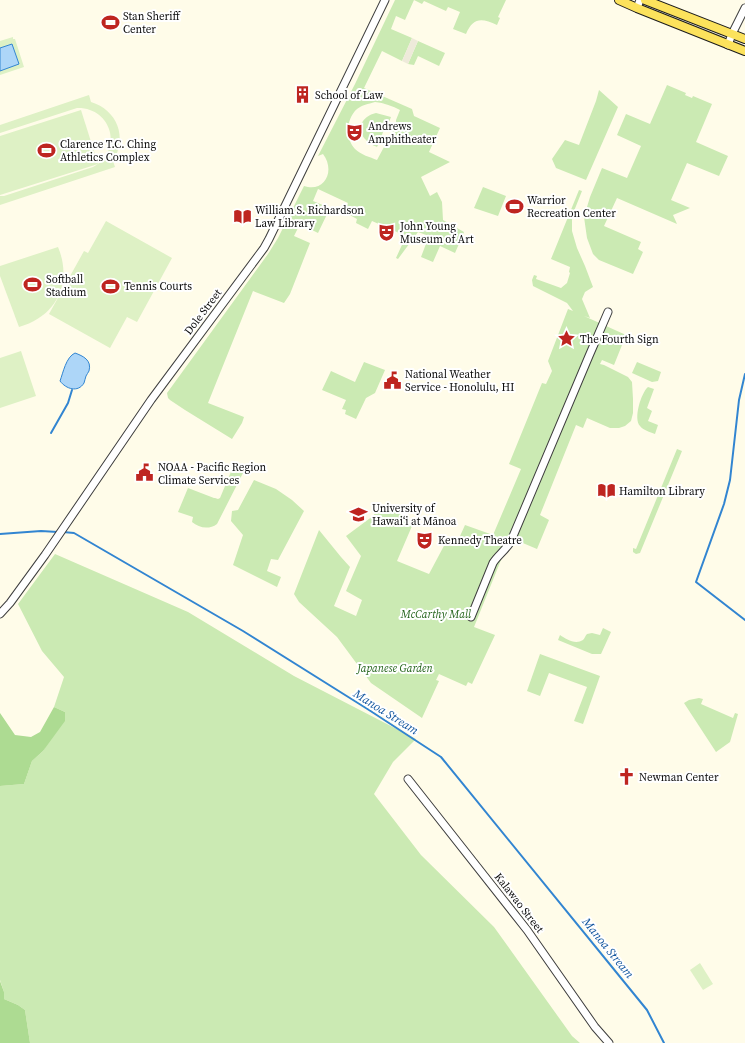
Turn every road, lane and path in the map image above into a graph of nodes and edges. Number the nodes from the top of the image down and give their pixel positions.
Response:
1 (385, 0) edge
2 (619, 0) edge
3 (640, 0) edge
4 (645, 0) edge
5 (637, 8) junction
6 (745, 8) edge
7 (732, 34) junction
8 (745, 39) edge
9 (728, 45) junction
10 (745, 52) edge
11 (608, 312) dead end
12 (0, 614) edge
13 (472, 617) dead end
14 (408, 779) dead end
15 (610, 1043) edge

1 - 12 street, Dole Street
2 - 5 main road
3 - 5 street
4 - 7 main road
5 - 9 main road
6 - 7 street
7 - 8 main road
7 - 9 street
9 - 10 main road
11 - 13 street
14 - 15 street, Kalawao Street

